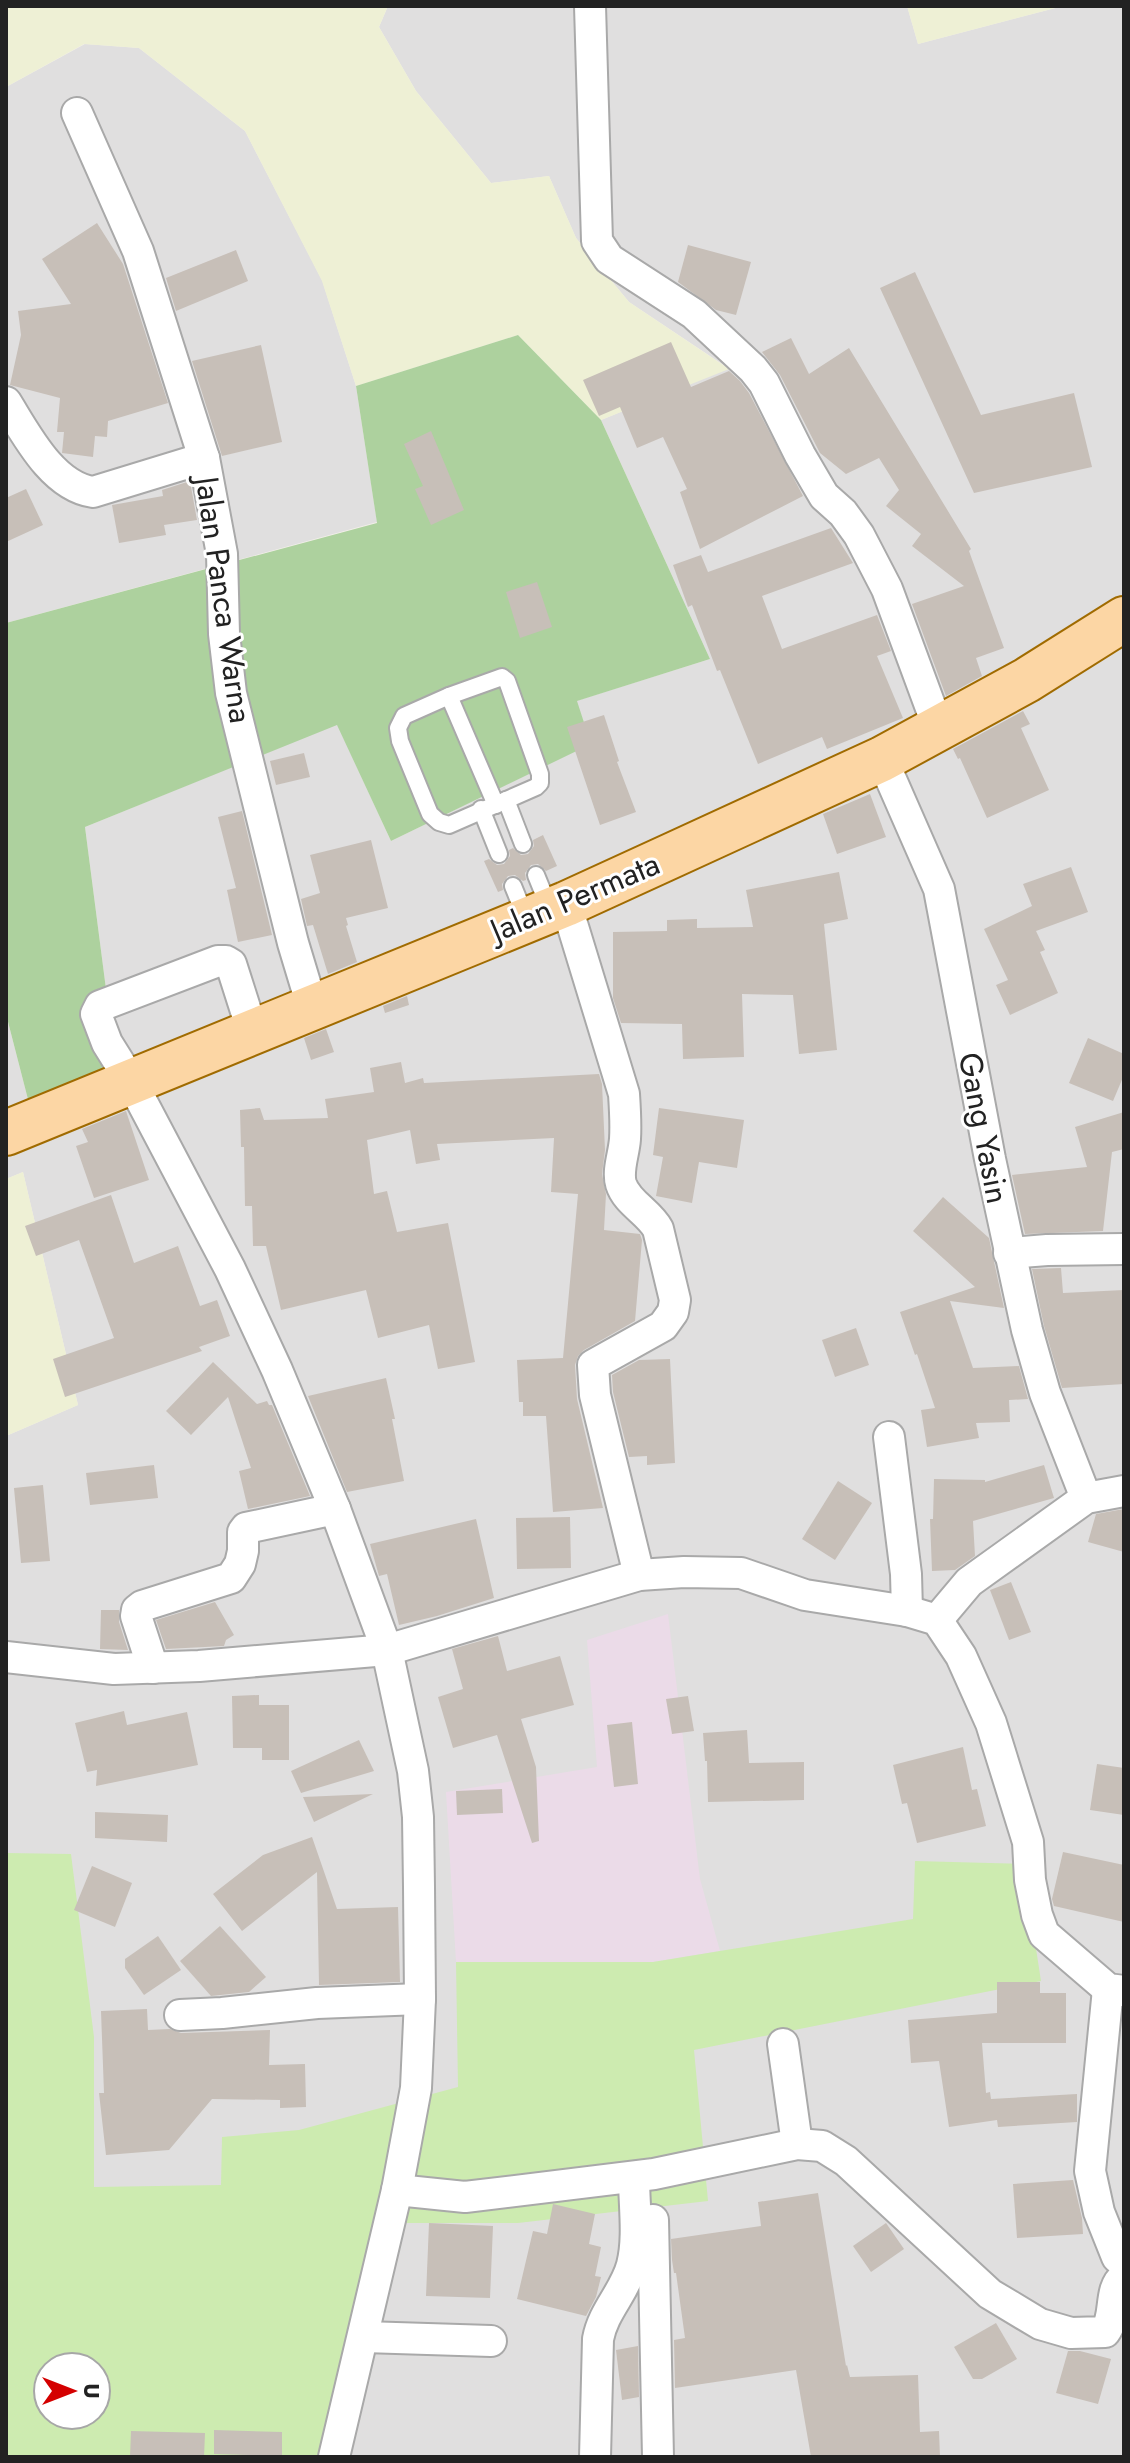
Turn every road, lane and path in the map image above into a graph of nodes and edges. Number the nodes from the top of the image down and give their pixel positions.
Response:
1 (590, 6) edge
2 (77, 113) dead end
3 (6, 402) edge
4 (204, 458) junction
5 (1124, 619) edge
6 (449, 696) junction
7 (938, 727) junction
8 (882, 759) junction
9 (494, 805) junction
10 (523, 844) dead end
11 (499, 854) dead end
12 (539, 899) junction
13 (312, 1006) junction
14 (252, 1030) junction
15 (132, 1083) junction
16 (6, 1133) edge
17 (1124, 1249) edge
18 (1009, 1253) junction
19 (889, 1437) dead end
20 (1124, 1491) edge
21 (1086, 1498) junction
22 (335, 1509) junction
23 (639, 1575) junction
24 (907, 1611) junction
25 (937, 1620) junction
26 (387, 1650) junction
27 (6, 1657) edge
28 (153, 1668) junction
29 (1116, 1990) edge
30 (420, 1999) junction
31 (180, 2015) dead end
32 (783, 2044) dead end
33 (797, 2144) junction
34 (644, 2175) junction
35 (397, 2190) junction
36 (1124, 2263) edge
37 (1124, 2277) edge
38 (364, 2337) junction
39 (491, 2341) dead end
40 (334, 2457) edge
41 (595, 2457) edge
42 (658, 2457) edge

1 - 7 street
2 - 4 street, Jalan Panca Warna
3 - 4 street
4 - 13 street, Jalan Panca Warna
5 - 7 main road, Jalan Permata
6 - 9 lane
6 - 9 lane
6 - 9 lane
7 - 8 main road, Jalan Permata
8 - 12 main road, Jalan Permata
8 - 18 street, Gang Yasin
9 - 10 lane
9 - 11 lane
12 - 13 main road, Jalan Permata
12 - 23 street
13 - 14 main road, Jalan Permata
14 - 15 main road, Jalan Permata
14 - 15 street
15 - 16 main road, Jalan Permata
15 - 22 street
17 - 18 street
18 - 21 street, Gang Yasin
19 - 24 street
20 - 21 street
21 - 25 street
22 - 26 street
22 - 28 street
23 - 24 street
23 - 26 street
24 - 25 street
25 - 29 street
26 - 28 street
26 - 30 street
27 - 28 street
29 - 36 street
30 - 31 street
30 - 35 street
32 - 33 street
33 - 34 street
33 - 37 street
34 - 35 street
34 - 41 street
34 - 42 street
35 - 38 street
38 - 39 street
38 - 40 street

